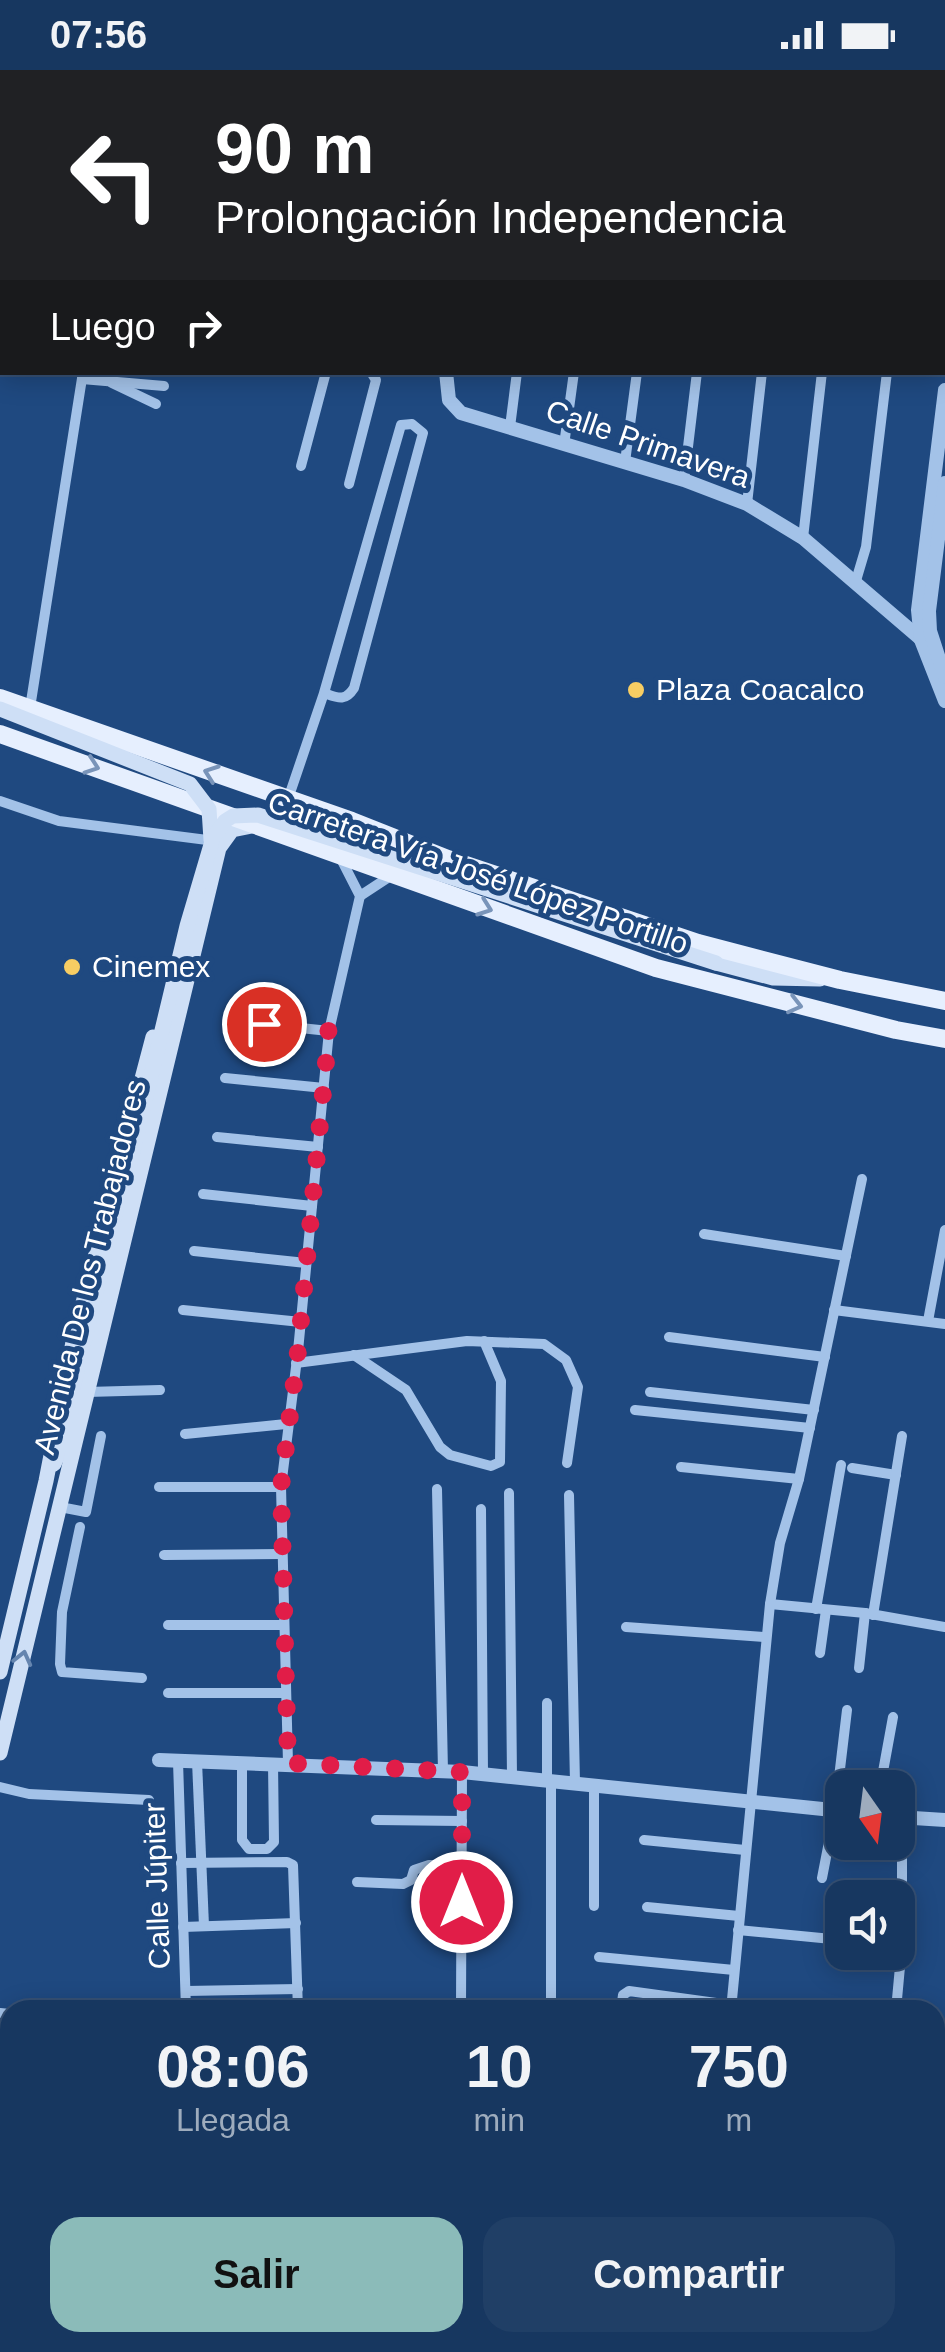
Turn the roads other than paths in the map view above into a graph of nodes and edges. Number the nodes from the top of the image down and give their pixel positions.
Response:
1 (325, 375) edge
2 (373, 375) edge
3 (446, 375) edge
4 (516, 375) edge
5 (574, 375) edge
6 (637, 375) edge
7 (697, 375) edge
8 (762, 375) edge
9 (822, 375) edge
10 (887, 375) edge
11 (83, 376) edge
12 (112, 383) junction
13 (164, 386) dead end
14 (945, 390) edge
15 (156, 404) dead end
16 (510, 427) junction
17 (564, 445) junction
18 (625, 462) junction
19 (301, 466) dead end
20 (684, 480) junction
21 (945, 483) edge
22 (349, 484) dead end
23 (747, 504) junction
24 (803, 538) junction
25 (940, 564) edge
26 (856, 584) junction
27 (921, 640) junction
28 (936, 652) junction
29 (945, 677) edge
30 (324, 693) junction
31 (0, 698) edge
32 (945, 702) edge
33 (0, 708) edge
34 (30, 708) junction
35 (0, 734) edge
36 (183, 799) junction
37 (288, 799) junction
38 (0, 801) edge
39 (264, 828) junction
40 (205, 839) junction
41 (222, 842) junction
42 (338, 854) junction
43 (394, 874) junction
44 (360, 896) junction
45 (840, 980) junction
46 (945, 1001) edge
47 (234, 1021) dead end
48 (329, 1031) junction
49 (945, 1039) edge
50 (225, 1078) dead end
51 (324, 1088) junction
52 (217, 1137) dead end
53 (318, 1147) junction
54 (862, 1178) dead end
55 (204, 1194) dead end
56 (312, 1206) junction
57 (132, 1208) junction
58 (945, 1230) edge
59 (704, 1234) dead end
60 (194, 1251) dead end
61 (846, 1256) junction
62 (306, 1263) junction
63 (183, 1310) dead end
64 (834, 1310) junction
65 (301, 1322) junction
66 (928, 1322) junction
67 (945, 1324) edge
68 (669, 1337) dead end
69 (484, 1341) junction
70 (353, 1354) junction
71 (825, 1356) junction
72 (296, 1363) junction
73 (160, 1390) dead end
74 (88, 1392) junction
75 (650, 1392) dead end
76 (634, 1410) dead end
77 (814, 1410) junction
78 (286, 1424) junction
79 (810, 1428) junction
80 (186, 1434) dead end
81 (101, 1436) dead end
82 (902, 1436) dead end
83 (568, 1463) dead end
84 (681, 1467) dead end
85 (896, 1475) junction
86 (799, 1479) junction
87 (46, 1481) junction
88 (158, 1487) dead end
89 (281, 1487) junction
90 (437, 1489) dead end
91 (510, 1494) dead end
92 (570, 1495) dead end
93 (60, 1507) junction
94 (481, 1509) dead end
95 (80, 1527) dead end
96 (282, 1554) junction
97 (164, 1555) dead end
98 (770, 1604) junction
99 (35, 1608) junction
100 (821, 1609) junction
101 (62, 1612) junction
102 (869, 1614) junction
103 (168, 1625) dead end
104 (284, 1625) junction
105 (626, 1626) dead end
106 (945, 1627) edge
107 (766, 1636) junction
108 (820, 1653) dead end
109 (860, 1668) dead end
110 (0, 1672) edge
111 (142, 1678) dead end
112 (168, 1693) dead end
113 (286, 1693) junction
114 (547, 1703) dead end
115 (847, 1710) dead end
116 (893, 1717) dead end
117 (0, 1753) edge
118 (159, 1760) dead end
119 (178, 1761) junction
120 (197, 1761) junction
121 (242, 1762) junction
122 (281, 1763) junction
123 (842, 1770) edge
124 (883, 1770) edge
125 (443, 1771) junction
126 (462, 1772) junction
127 (484, 1774) junction
128 (512, 1777) junction
129 (549, 1780) junction
130 (575, 1783) junction
131 (594, 1785) junction
132 (0, 1787) edge
133 (148, 1800) dead end
134 (750, 1803) junction
135 (825, 1810) edge
136 (915, 1818) edge
137 (376, 1820) dead end
138 (945, 1820) edge
139 (462, 1821) junction
140 (644, 1840) dead end
141 (746, 1850) junction
142 (827, 1860) edge
143 (181, 1863) junction
144 (202, 1863) junction
145 (462, 1866) junction
146 (822, 1878) dead end
147 (356, 1882) dead end
148 (594, 1906) dead end
149 (646, 1907) dead end
150 (740, 1916) junction
151 (296, 1923) junction
152 (184, 1926) junction
153 (204, 1926) junction
154 (738, 1930) junction
155 (825, 1938) edge
156 (599, 1957) dead end
157 (734, 1970) junction
158 (898, 1970) edge
159 (298, 1989) junction
160 (186, 1992) junction
161 (186, 2000) edge
162 (298, 2000) edge
163 (462, 2000) edge
164 (551, 2000) edge
165 (622, 2000) edge
166 (683, 2000) edge
167 (732, 2000) edge
168 (897, 2000) edge

1 - 19 street
2 - 22 street
3 - 16 street, Calle Primavera
4 - 16 street
5 - 17 street
6 - 18 street
7 - 20 street
8 - 23 street
9 - 24 street
10 - 26 street
11 - 12 street
11 - 34 street
12 - 13 street
12 - 15 street
14 - 27 street
16 - 17 street, Calle Primavera
17 - 18 street, Calle Primavera
18 - 20 street, Calle Primavera
20 - 23 street, Calle Primavera
21 - 25 street
23 - 24 street, Calle Primavera
24 - 26 street, Calle Primavera
25 - 28 street
26 - 27 street, Calle Primavera
27 - 28 street, Calle Primavera
27 - 32 street
28 - 29 street
30 - 30 street
30 - 37 street
31 - 34 main road, Carretera Vía José López Portillo
33 - 57 main road, bridge
37 -> 34 main road, Carretera Vía José López Portillo
35 -> 36 main road, Carretera Vía José López Portillo
36 - 39 main road, Carretera Vía José López Portillo
36 - 40 main road
37 - 45 main road, Carretera Vía José López Portillo
38 - 40 street
39 - 41 main road
39 - 42 main road, Carretera Vía José López Portillo
40 - 41 street
40 - 87 main road, Avenida De los Trabajadores
41 - 57 main road, Avenida De los Trabajadores
42 - 43 main road, Carretera Vía José López Portillo
42 - 44 street
43 - 44 street
43 -> 49 main road, Carretera Vía José López Portillo
44 - 48 street
45 - 46 main road, Carretera Vía José López Portillo
45 - 87 main road, bridge
47 - 48 street
48 - 51 street
50 - 51 street
51 - 53 street
52 - 53 street
53 - 56 street
54 - 61 street
55 - 56 street
56 - 62 street
57 - 74 main road, Avenida De los Trabajadores
58 - 66 street
59 - 61 street
60 - 62 street
61 - 64 street
62 - 65 street
63 - 65 street
64 - 66 street
64 - 71 street
65 - 72 street
66 - 67 street
68 - 71 street
69 - 70 street
69 - 70 street
69 - 83 street
70 - 72 street
71 - 77 street
72 - 78 street
73 - 74 street
74 - 93 main road, Avenida De los Trabajadores
75 - 77 street
76 - 79 street
77 - 79 street
78 - 80 street
78 - 89 street
79 - 86 street
81 - 93 street
82 - 85 street
84 - 86 street
85 - 100 street
85 - 102 street
86 - 98 street
87 - 110 main road, Avenida De los Trabajadores
88 - 89 street
89 - 96 street
90 - 125 street
91 - 128 street
92 - 130 street
93 - 99 main road, Avenida De los Trabajadores
94 - 127 street
95 - 101 street
96 - 97 street
96 - 104 street
98 - 100 street
98 - 107 street
99 - 101 street
117 -> 99 main road, Avenida De los Trabajadores
100 - 102 street
100 - 108 street
101 - 111 street
102 - 106 street
102 - 109 street
103 - 104 street
104 - 113 street
105 - 107 street
107 - 134 street
112 - 113 street
113 - 122 street
114 - 129 street
115 - 123 street
116 - 124 street
118 - 119 street
119 - 120 street
119 - 143 street, Calle Júpiter
120 - 121 street
120 - 144 street
121 - 122 street
121 - 122 street
122 - 125 street
125 - 126 street
126 - 127 street
126 - 139 street
127 - 128 street
128 - 129 street
129 - 130 street
129 - 164 street
130 - 131 street
131 - 134 street
131 - 148 street
132 - 133 street
134 - 135 street
134 - 141 street
136 - 138 street
137 - 139 street
139 - 145 street
140 - 141 street
141 - 150 street
142 - 146 street
143 - 144 street
143 - 152 street, Calle Júpiter
144 - 151 street
144 - 153 street
145 - 147 street
145 - 163 street
149 - 150 street
150 - 154 street
151 - 153 street
151 - 159 street
152 - 153 street
152 - 160 street, Calle Júpiter
154 - 155 street
154 - 157 street
156 - 157 street
157 - 167 street
158 - 168 street
159 - 160 street
159 - 162 street
160 - 161 street, Calle Júpiter
165 - 166 street

